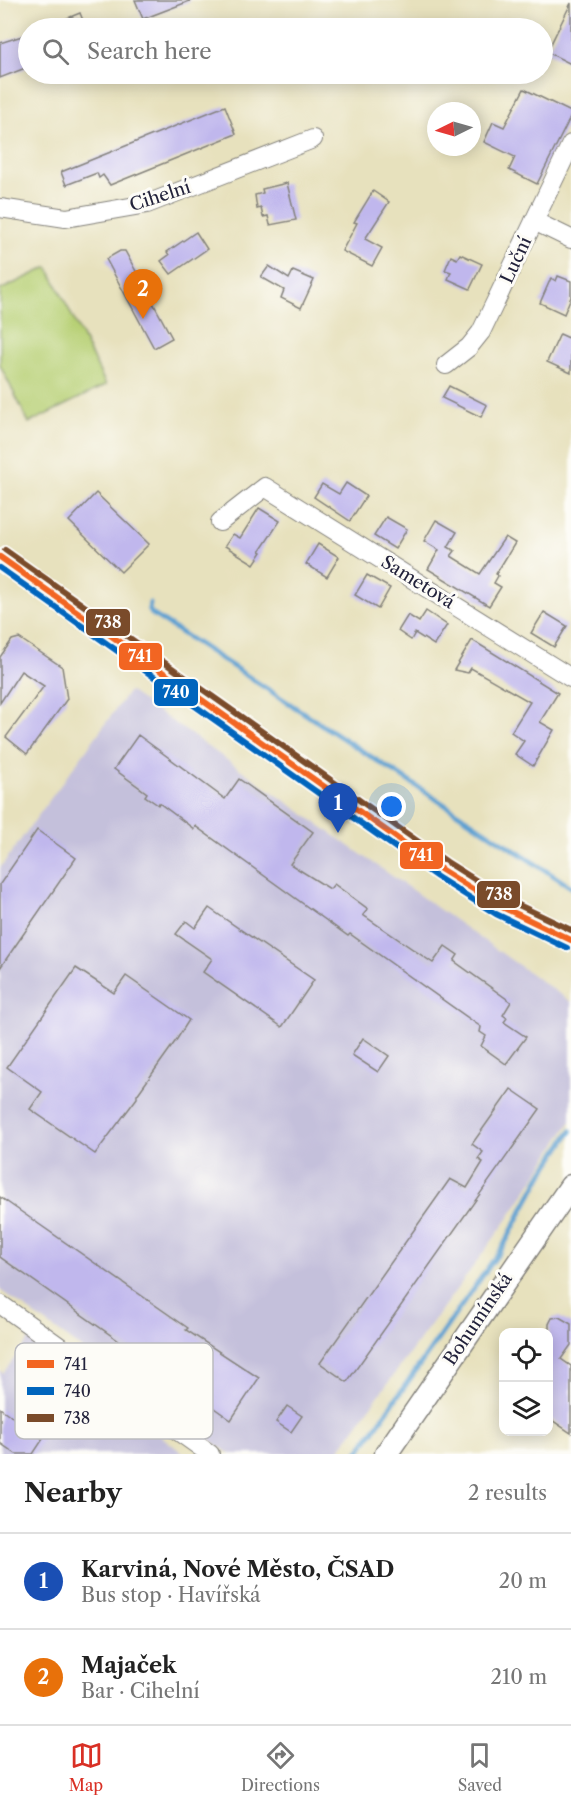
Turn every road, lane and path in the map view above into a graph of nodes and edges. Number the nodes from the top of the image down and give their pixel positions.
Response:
1 (313, 139) dead end
2 (571, 144) edge
3 (0, 208) edge
4 (534, 221) junction
5 (571, 239) edge
6 (446, 365) dead end
7 (220, 522) dead end
8 (0, 557) edge
9 (571, 678) edge
10 (571, 940) edge
11 (571, 1186) edge
12 (0, 1304) edge
13 (55, 1343) edge
14 (189, 1439) edge
15 (210, 1454) edge
16 (386, 1454) edge

1 - 3 street, Cihelní
2 - 4 street, Luční
4 - 5 street
4 - 6 street, Luční
7 - 9 street, Sametová
8 - 10 street
11 - 16 main road, Bohumínská
12 - 13 street
14 - 15 street

